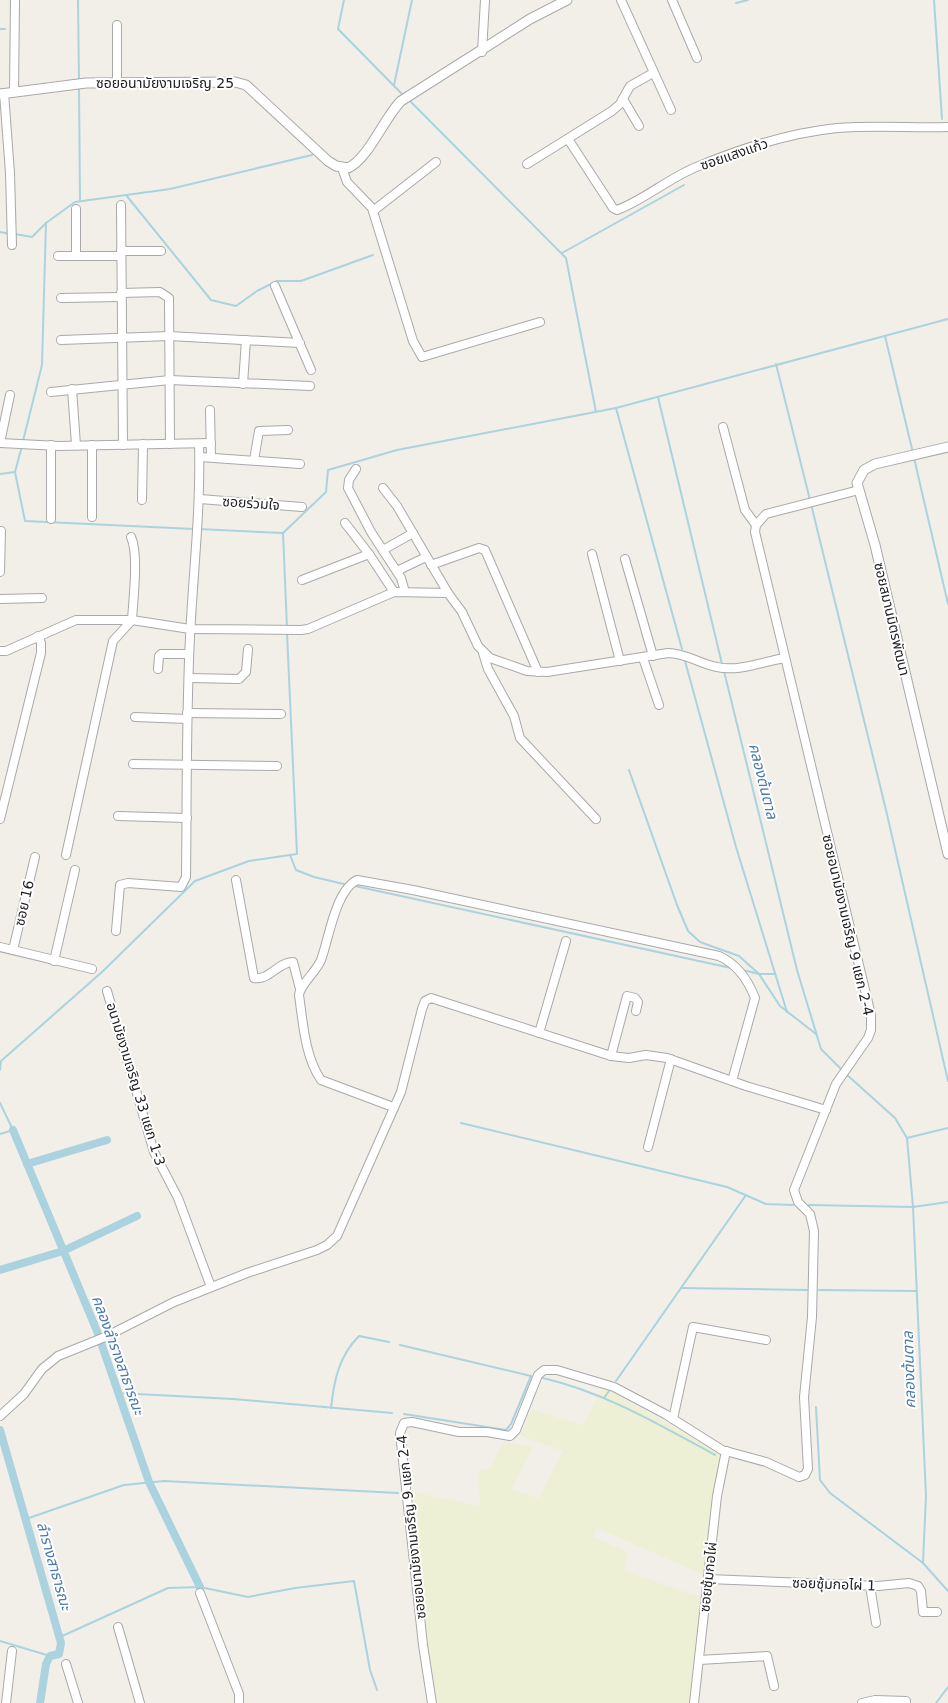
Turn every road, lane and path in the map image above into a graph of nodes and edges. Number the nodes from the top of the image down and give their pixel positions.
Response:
1 (15, 0) edge
2 (485, 0) edge
3 (567, 0) edge
4 (621, 0) edge
5 (672, 0) edge
6 (117, 26) dead end
7 (482, 52) junction
8 (697, 58) dead end
9 (653, 73) junction
10 (117, 83) junction
11 (14, 92) junction
12 (2, 94) edge
13 (623, 99) junction
14 (671, 110) dead end
15 (639, 126) dead end
16 (948, 127) edge
17 (568, 140) junction
18 (436, 162) dead end
19 (527, 164) dead end
20 (342, 168) junction
21 (121, 205) dead end
22 (76, 209) dead end
23 (373, 211) junction
24 (12, 245) dead end
25 (161, 252) dead end
26 (121, 254) junction
27 (58, 256) dead end
28 (76, 256) junction
29 (275, 286) dead end
30 (121, 295) junction
31 (62, 298) dead end
32 (540, 322) dead end
33 (169, 336) junction
34 (122, 338) junction
35 (61, 340) dead end
36 (246, 340) junction
37 (300, 343) junction
38 (310, 370) dead end
39 (170, 380) junction
40 (122, 384) junction
41 (243, 384) junction
42 (310, 386) dead end
43 (72, 389) junction
44 (51, 392) dead end
45 (10, 395) dead end
46 (210, 410) dead end
47 (723, 427) dead end
48 (288, 430) dead end
49 (0, 443) edge
50 (211, 443) junction
51 (142, 444) junction
52 (170, 444) junction
53 (199, 444) junction
54 (51, 445) junction
55 (76, 445) junction
56 (92, 445) junction
57 (123, 445) junction
58 (948, 447) edge
59 (200, 457) junction
60 (211, 457) junction
61 (254, 460) junction
62 (300, 464) dead end
63 (356, 469) dead end
64 (383, 488) dead end
65 (859, 490) junction
66 (200, 499) junction
67 (142, 500) dead end
68 (302, 507) dead end
69 (92, 517) dead end
70 (52, 519) dead end
71 (345, 523) dead end
72 (756, 525) junction
73 (1, 531) edge
74 (414, 532) junction
75 (131, 537) dead end
76 (383, 550) junction
77 (369, 554) junction
78 (592, 554) dead end
79 (426, 558) junction
80 (625, 559) dead end
81 (431, 565) junction
82 (397, 571) junction
83 (0, 572) edge
84 (302, 580) dead end
85 (394, 592) junction
86 (405, 592) junction
87 (448, 593) junction
88 (0, 598) edge
89 (42, 598) dead end
90 (132, 620) junction
91 (190, 629) junction
92 (38, 636) junction
93 (248, 649) dead end
94 (0, 651) edge
95 (483, 653) junction
96 (189, 654) junction
97 (653, 656) junction
98 (643, 658) junction
99 (784, 658) junction
100 (620, 661) junction
101 (158, 669) dead end
102 (538, 672) junction
103 (189, 678) junction
104 (659, 704) dead end
105 (281, 714) dead end
106 (187, 716) junction
107 (135, 717) dead end
108 (132, 764) dead end
109 (187, 765) junction
110 (277, 766) dead end
111 (118, 816) dead end
112 (187, 818) junction
113 (0, 819) edge
114 (596, 819) dead end
115 (948, 854) edge
116 (66, 855) dead end
117 (35, 857) dead end
118 (75, 870) dead end
119 (236, 880) dead end
120 (116, 931) dead end
121 (566, 941) dead end
122 (0, 947) edge
123 (13, 950) junction
124 (54, 960) junction
125 (92, 969) dead end
126 (300, 989) junction
127 (107, 991) dead end
128 (636, 1011) dead end
129 (539, 1033) junction
130 (612, 1056) junction
131 (671, 1059) junction
132 (732, 1081) junction
133 (393, 1107) junction
134 (826, 1110) junction
135 (648, 1147) dead end
136 (211, 1287) junction
137 (766, 1340) dead end
138 (0, 1416) edge
139 (673, 1419) junction
140 (726, 1452) junction
141 (708, 1579) junction
142 (870, 1586) junction
143 (200, 1593) dead end
144 (937, 1612) dead end
145 (876, 1623) dead end
146 (118, 1627) dead end
147 (12, 1652) dead end
148 (699, 1660) junction
149 (66, 1664) dead end
150 (774, 1686) dead end
151 (906, 1701) dead end
152 (6, 1703) edge
153 (78, 1703) edge
154 (140, 1703) edge
155 (239, 1703) edge
156 (432, 1703) edge
157 (694, 1703) edge
158 (862, 1703) edge

1 - 11 street
2 - 7 street
3 - 7 street
4 - 9 street
5 - 8 street
6 - 10 street
7 - 20 street
9 - 13 street
9 - 14 street
10 - 11 street, ซอยอนามัยงามเจริญ 25
10 - 20 street, ซอยอนามัยงามเจริญ 25
11 - 12 street, ซอยอนามัยงามเจริญ 25
12 - 24 street
13 - 15 street
13 - 17 street
16 - 17 street, ซอยแสงแก้ว
17 - 19 street
18 - 23 street
20 - 23 street
21 - 26 street
22 - 28 street
23 - 32 street
25 - 26 street
26 - 28 street
26 - 30 street
27 - 28 street
29 - 37 street
30 - 31 street
30 - 33 street
30 - 34 street
33 - 34 street
33 - 36 street
33 - 39 street
34 - 35 street
34 - 40 street
36 - 37 street
36 - 41 street
37 - 38 street
39 - 40 street
39 - 41 street
39 - 52 street
40 - 43 street
40 - 57 street
41 - 42 street
43 - 44 street
43 - 55 street
45 - 49 street
46 - 50 street
47 - 72 street
48 - 61 street
49 - 54 street
50 - 53 street
50 - 60 street
51 - 52 street
51 - 57 street
51 - 67 street
52 - 53 street
53 - 59 street
54 - 55 street
54 - 70 street
55 - 56 street
56 - 57 street
56 - 69 street
58 - 65 street
59 - 60 street
59 - 66 street
60 - 61 street
61 - 62 street
63 - 76 street
64 - 74 street
65 - 72 street
65 - 115 street, ซอยสมานมิตรพัฒนา
66 - 68 street, ซอยร่วมใจ
66 - 91 street
71 - 77 street
72 - 99 street, ซอยอนามัยงามเจริญ 9 แยก 2-4
73 - 83 street
74 - 76 street
74 - 79 street
75 - 90 street
76 - 82 street
77 - 84 street
77 - 85 street
78 - 100 street
79 - 81 street
79 - 82 street
80 - 97 street
81 - 87 street
81 - 102 street
82 - 86 street
85 - 86 street
85 - 91 street
86 - 87 street
87 - 95 street
88 - 89 street
90 - 91 street
90 - 92 street
90 - 116 street
91 - 96 street
92 - 94 street
92 - 113 street
93 - 103 street
95 - 102 street
95 - 114 street
96 - 101 street
96 - 103 street
97 - 98 street
97 - 99 street
98 - 100 street
98 - 104 street
99 - 134 street, ซอยอนามัยงามเจริญ 9 แยก 2-4
100 - 102 street
103 - 106 street
105 - 106 street
106 - 107 street
106 - 109 street
108 - 109 street
109 - 110 street
109 - 112 street
111 - 112 street
112 - 120 street
117 - 123 street, ซอย 16
118 - 124 street
119 - 126 street
121 - 129 street
122 - 123 street
123 - 124 street
124 - 125 street
126 - 132 street
126 - 133 street
127 - 136 street, อนามัยงามเจริญ 33 แยก 1-3
128 - 130 street
129 - 130 street
129 - 133 street
130 - 131 street
131 - 132 street
131 - 135 street
132 - 134 street
133 - 136 street
134 - 140 street, ซอยอนามัยงามเจริญ 9 แยก 2-4
136 - 138 street
137 - 139 street
139 - 140 street, ซอยอนามัยงามเจริญ 9 แยก 2-4
139 - 156 street, ซอยอนามัยงามเจริญ 9 แยก 2-4
140 - 141 street, ซอยซุ้มกอไผ่
141 - 142 street, ซอยซุ้มกอไผ่ 1
141 - 148 street, ซอยซุ้มกอไผ่
142 - 144 street, ซอยซุ้มกอไผ่ 1
142 - 145 street
143 - 155 street
146 - 154 street
147 - 152 street
148 - 150 street
148 - 157 street, ซอยซุ้มกอไผ่
149 - 153 street
151 - 158 street

